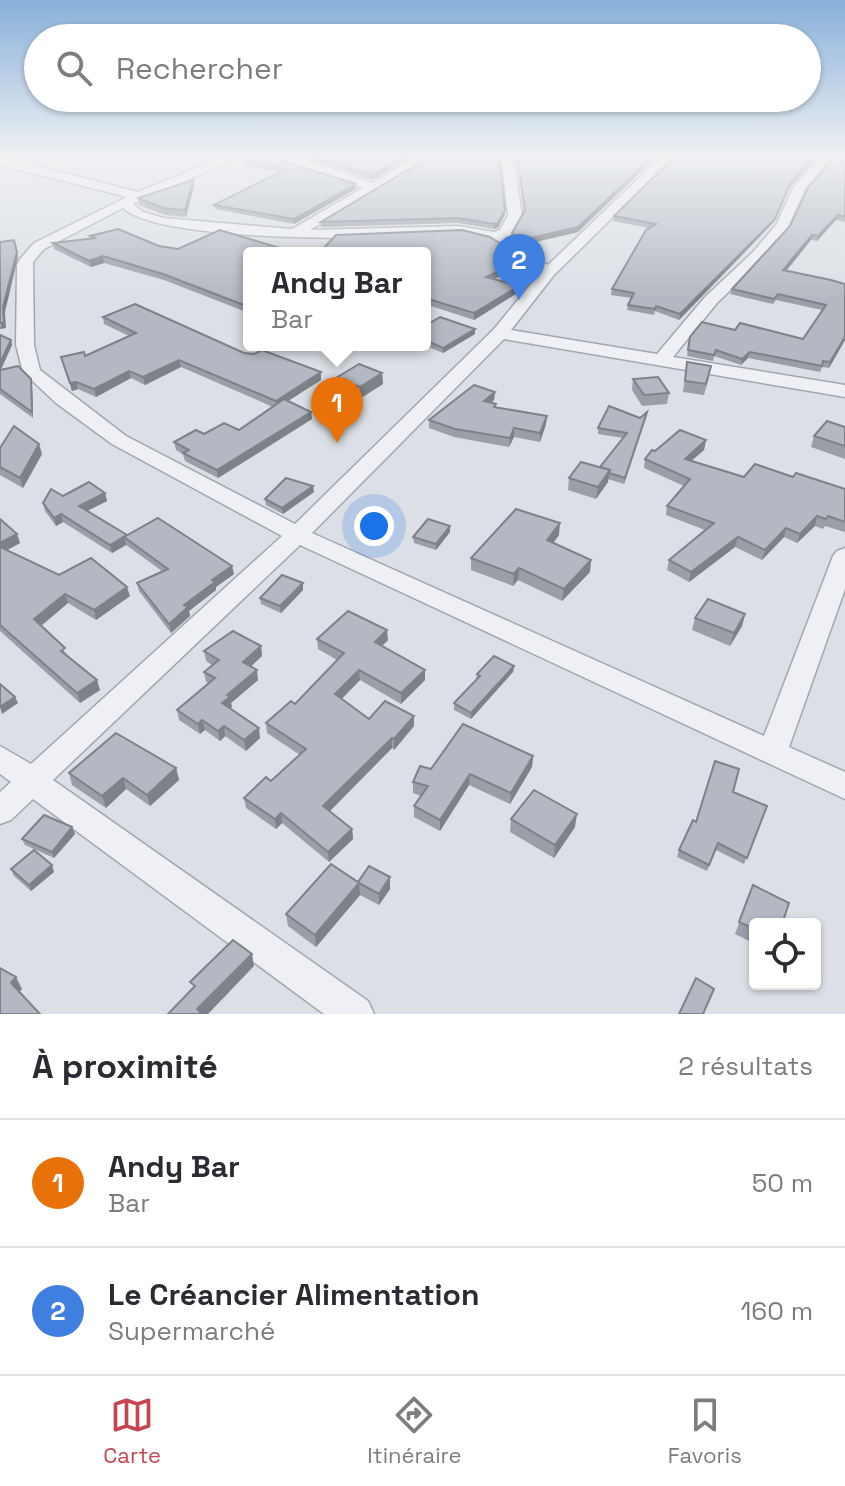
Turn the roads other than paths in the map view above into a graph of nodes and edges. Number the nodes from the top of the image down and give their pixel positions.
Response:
1 (129, 203) edge
2 (135, 203) edge
3 (344, 203) edge
4 (515, 203) edge
5 (620, 203) edge
6 (792, 203) edge
7 (294, 233) junction
8 (493, 236) junction
9 (549, 272) junction
10 (500, 333) junction
11 (661, 360) junction
12 (845, 391) edge
13 (297, 535) junction
14 (845, 556) edge
15 (772, 753) junction
16 (0, 758) edge
17 (34, 779) junction
18 (845, 786) edge
19 (0, 811) edge
20 (355, 1014) edge

1 - 13 street
2 - 7 street
3 - 7 street
4 - 8 street
5 - 9 street
6 - 11 street
7 - 8 street
8 - 9 street
9 - 10 street
10 - 11 street
10 - 13 street
11 - 12 street
13 - 15 street
13 - 17 street
14 - 15 street
15 - 18 street
16 - 17 street
17 - 19 street
17 - 20 street

